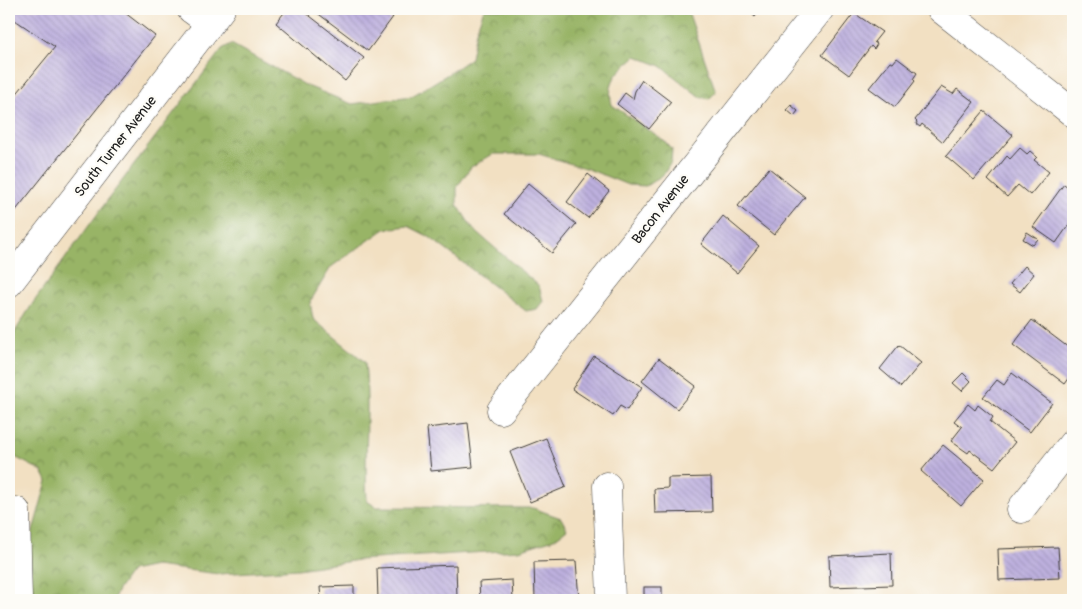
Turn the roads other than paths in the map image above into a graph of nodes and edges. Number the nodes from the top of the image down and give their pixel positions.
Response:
1 (820, 9) edge
2 (941, 9) edge
3 (207, 14) edge
4 (1073, 113) edge
5 (9, 283) edge
6 (501, 410) dead end
7 (1073, 443) edge
8 (607, 486) dead end
9 (1021, 509) dead end
10 (16, 511) dead end
11 (18, 600) edge
12 (611, 600) edge

1 - 6 street, Bacon Avenue
2 - 4 street
3 - 5 street, South Turner Avenue
7 - 9 street
8 - 12 street
10 - 11 street

